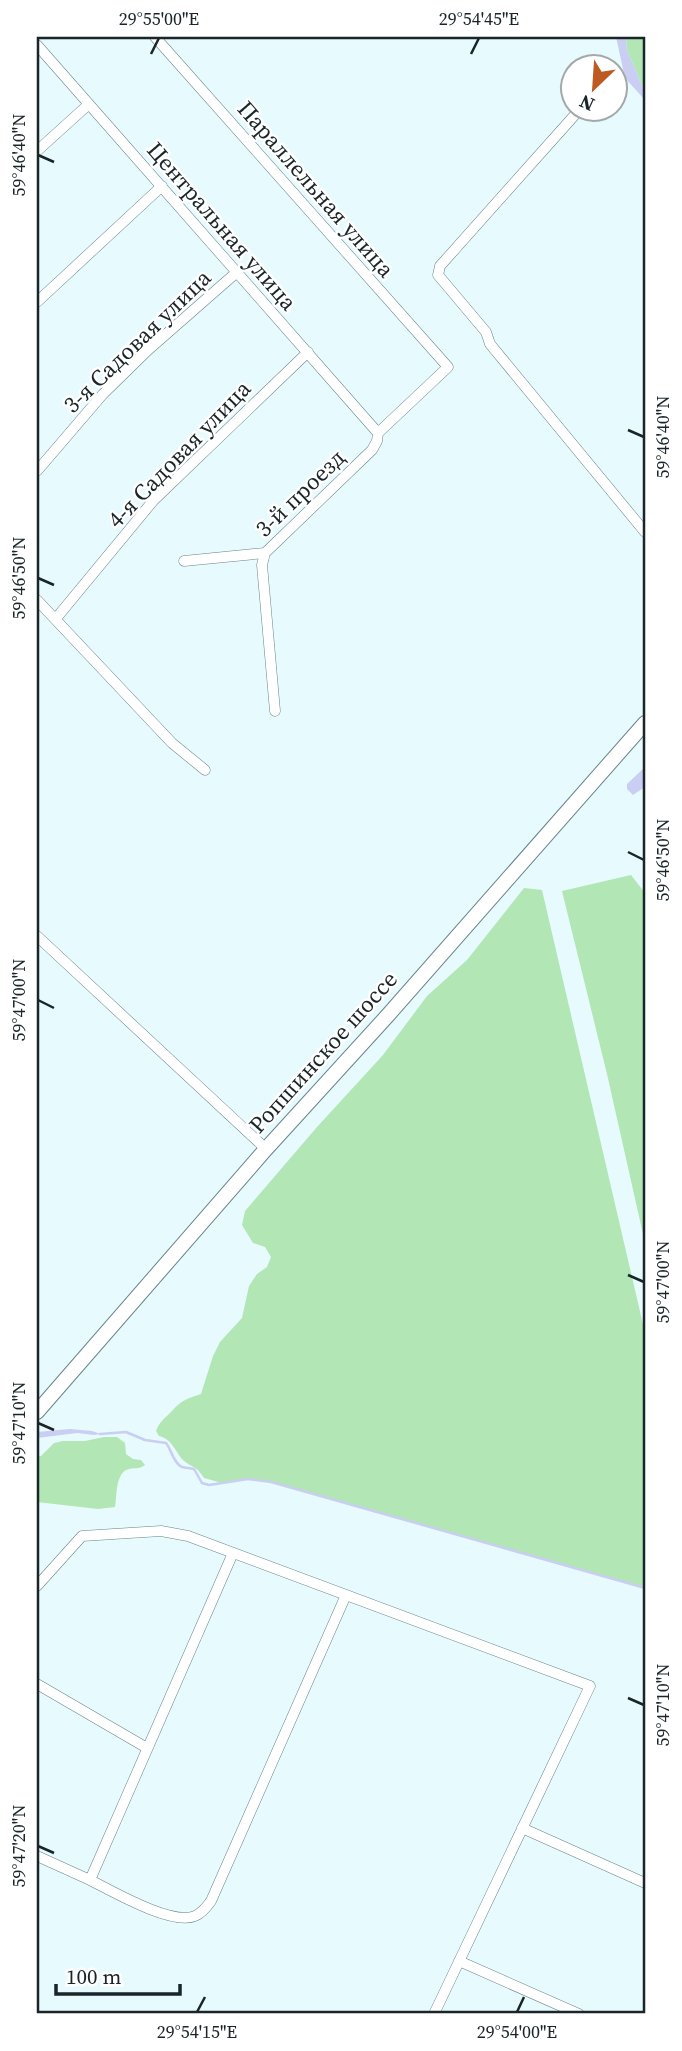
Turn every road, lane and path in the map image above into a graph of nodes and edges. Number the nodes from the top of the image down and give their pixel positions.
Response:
1 (155, 37) edge
2 (37, 45) edge
3 (89, 104) junction
4 (568, 122) edge
5 (37, 151) edge
6 (162, 186) junction
7 (237, 272) junction
8 (37, 302) edge
9 (308, 352) junction
10 (448, 367) joint
11 (378, 433) junction
12 (37, 471) edge
13 (645, 532) edge
14 (265, 554) junction
15 (184, 561) dead end
16 (37, 600) edge
17 (53, 617) junction
18 (275, 711) dead end
19 (645, 723) edge
20 (205, 770) dead end
21 (37, 936) edge
22 (267, 1149) junction
23 (37, 1412) edge
24 (233, 1553) junction
25 (37, 1586) edge
26 (346, 1595) junction
27 (37, 1684) edge
28 (147, 1748) junction
29 (522, 1828) junction
30 (37, 1856) edge
31 (90, 1880) junction
32 (645, 1883) edge
33 (459, 1961) junction
34 (434, 2014) edge
35 (579, 2014) edge

1 - 10 street, Параллельная улица
2 - 3 street, Центральная улица
3 - 5 street
3 - 6 street, Центральная улица
4 - 13 street
6 - 7 street, Центральная улица
6 - 8 street
7 - 9 street, Центральная улица
7 - 12 street, 3-я Садовая улица
9 - 11 street, Центральная улица
9 - 17 street, 4-я Садовая улица
10 - 11 street, 3-й проезд
11 - 14 street, 3-й проезд
14 - 15 street
14 - 18 street, 3-й проезд
16 - 17 street
17 - 20 street
19 - 22 main road, Ропшинское шоссе
21 - 22 street
22 - 23 main road, Ропшинское шоссе
24 - 25 street
24 - 26 street
24 - 28 street
26 - 29 street
26 - 31 street
27 - 28 street
28 - 31 street
29 - 32 street
29 - 33 street
30 - 31 street
33 - 34 street
33 - 35 street

